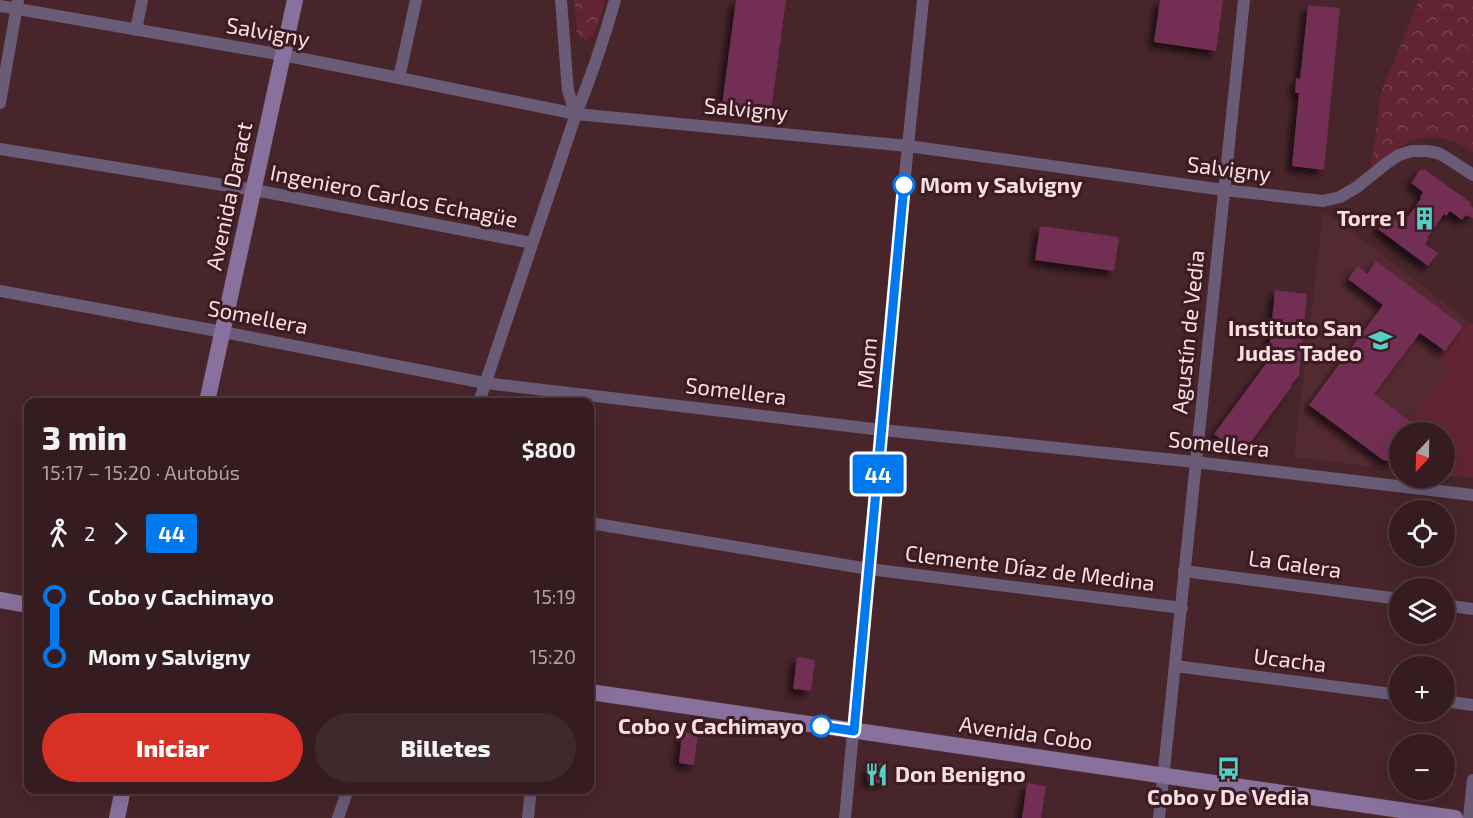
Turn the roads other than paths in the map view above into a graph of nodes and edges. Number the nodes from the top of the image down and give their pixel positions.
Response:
1 (142, 0) edge
2 (295, 0) edge
3 (416, 0) edge
4 (561, 0) edge
5 (615, 0) edge
6 (923, 0) edge
7 (1244, 0) edge
8 (17, 4) edge
9 (0, 6) edge
10 (136, 30) junction
11 (283, 55) junction
12 (399, 78) junction
13 (0, 103) edge
14 (576, 114) junction
15 (908, 146) junction
16 (0, 149) edge
17 (1473, 175) edge
18 (254, 190) junction
19 (1224, 190) junction
20 (532, 243) junction
21 (0, 291) edge
22 (223, 332) junction
23 (485, 383) junction
24 (570, 397) edge
25 (208, 398) edge
26 (480, 398) edge
27 (594, 400) edge
28 (882, 430) junction
29 (1195, 462) junction
30 (1473, 495) edge
31 (594, 524) edge
32 (869, 569) junction
33 (1184, 571) junction
34 (1389, 598) edge
35 (0, 600) edge
36 (24, 604) edge
37 (1455, 607) edge
38 (1182, 608) junction
39 (1473, 609) edge
40 (1175, 666) junction
41 (594, 693) edge
42 (1389, 694) edge
43 (1455, 703) edge
44 (1473, 705) edge
45 (854, 731) junction
46 (1164, 776) junction
47 (1473, 780) edge
48 (122, 794) edge
49 (346, 794) edge
50 (530, 794) edge
51 (117, 818) edge
52 (338, 818) edge
53 (528, 818) edge
54 (845, 818) edge
55 (1159, 818) edge
56 (1455, 818) edge
57 (1469, 818) edge

1 - 10 street
2 - 11 main road, Avenida Daract
3 - 12 street
4 - 14 street
5 - 14 street
6 - 15 street, Mom
7 - 19 street, Agustín de Vedia
8 - 9 street, Salvigny
8 - 10 street, Salvigny
8 - 13 street
10 - 11 street, Salvigny
11 - 12 street, Salvigny
11 - 18 main road, Avenida Daract
12 - 14 street, Salvigny
14 - 15 street, Salvigny
14 - 20 street
15 - 19 street, Salvigny
15 - 28 street, Mom
16 - 18 street, Ingeniero Carlos Echagüe
17 - 19 street, Salvigny
18 - 20 street, Ingeniero Carlos Echagüe
18 - 22 main road, Avenida Daract
19 - 29 street, Agustín de Vedia
20 - 23 street
21 - 22 street, Somellera
22 - 23 street, Somellera
22 - 25 main road, Avenida Daract
23 - 24 street, Somellera
23 - 26 street
27 - 28 street, Somellera
28 - 29 street, Somellera
28 - 32 street, Mom
29 - 30 street, Somellera
29 - 33 street, Agustín de Vedia
31 - 32 street, Clemente Díaz de Medina
32 - 38 street, Clemente Díaz de Medina
32 - 45 street, Mom
33 - 34 street, La Galera
33 - 38 street, Agustín de Vedia
35 - 36 main road
37 - 39 street
38 - 40 street, Agustín de Vedia
40 - 42 street, Ucacha
40 - 46 street, Agustín de Vedia
41 - 45 main road, Avenida Cobo
43 - 44 street
45 - 46 main road, Avenida Cobo
45 - 54 street, Mom
46 - 55 street, Agustín de Vedia
46 - 56 main road, Avenida Cobo
47 - 57 street
48 - 51 main road
49 - 52 street
50 - 53 street

